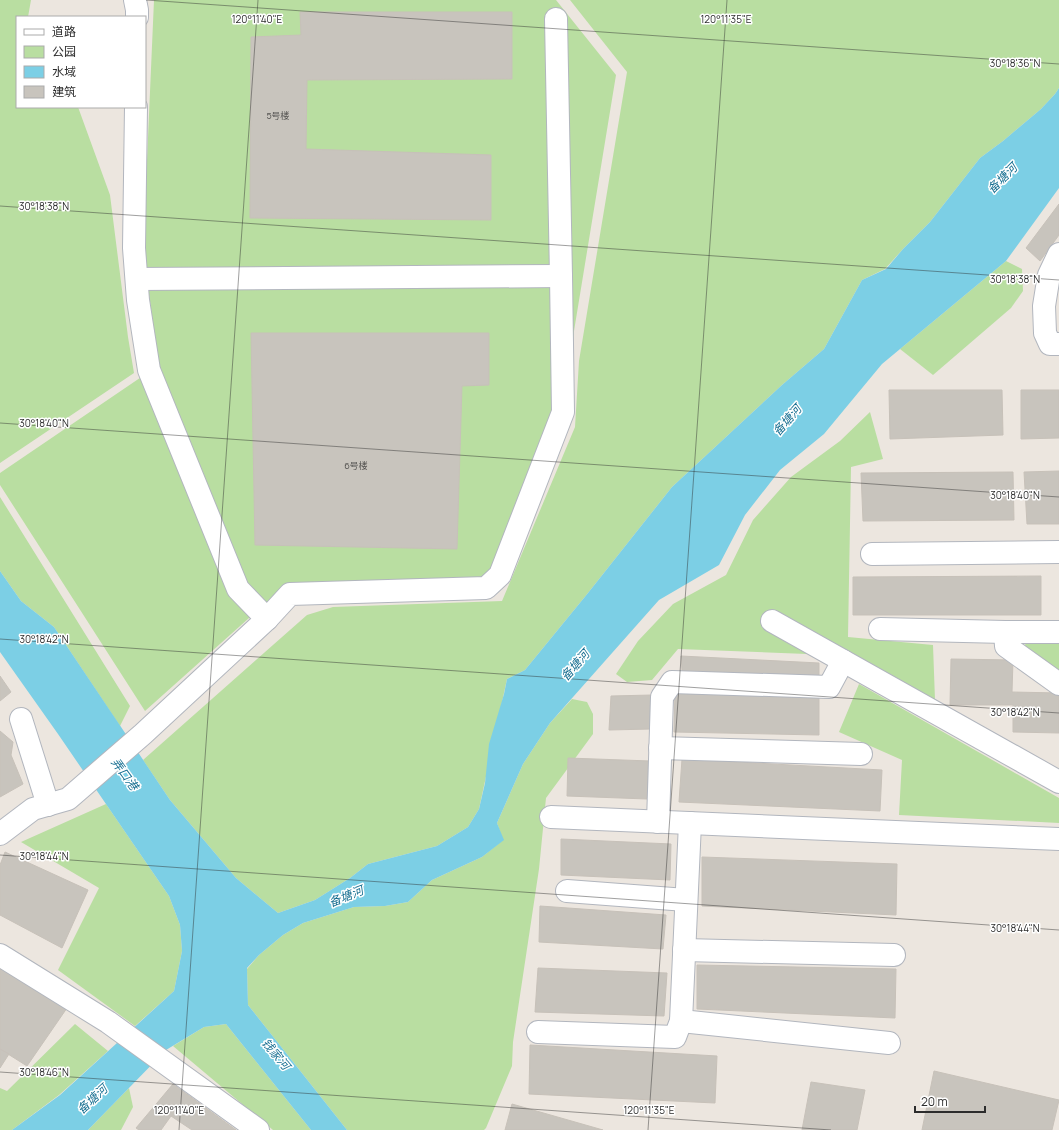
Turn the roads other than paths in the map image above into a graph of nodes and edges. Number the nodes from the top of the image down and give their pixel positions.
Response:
1 (556, 19) dead end
2 (136, 108) edge
3 (1059, 254) edge
4 (561, 276) junction
5 (136, 279) junction
6 (1059, 344) edge
7 (1059, 552) edge
8 (872, 554) dead end
9 (267, 619) junction
10 (772, 622) dead end
11 (880, 629) dead end
12 (1006, 632) junction
13 (1059, 632) edge
14 (843, 661) junction
15 (1059, 684) edge
16 (21, 718) dead end
17 (660, 748) junction
18 (861, 754) dead end
19 (1059, 782) edge
20 (58, 802) junction
21 (551, 817) dead end
22 (658, 822) junction
23 (690, 823) junction
24 (0, 834) edge
25 (1059, 839) edge
26 (567, 891) dead end
27 (686, 900) junction
28 (684, 950) junction
29 (0, 955) edge
30 (894, 955) dead end
31 (681, 1021) junction
32 (538, 1032) dead end
33 (889, 1043) dead end
34 (258, 1130) edge

1 - 4 street
2 - 5 street
3 - 6 street
4 - 5 street
4 - 9 street
5 - 9 street
7 - 8 street
9 - 20 street
10 - 14 street
11 - 12 street
12 - 13 street
12 - 15 street
14 - 17 street
14 - 19 street
16 - 20 street
17 - 18 street
17 - 22 street
20 - 24 street
21 - 22 street
22 - 23 street
23 - 25 street
23 - 27 street
26 - 27 street
27 - 28 street
28 - 30 street
28 - 31 street
29 - 34 street
31 - 32 street
31 - 33 street

